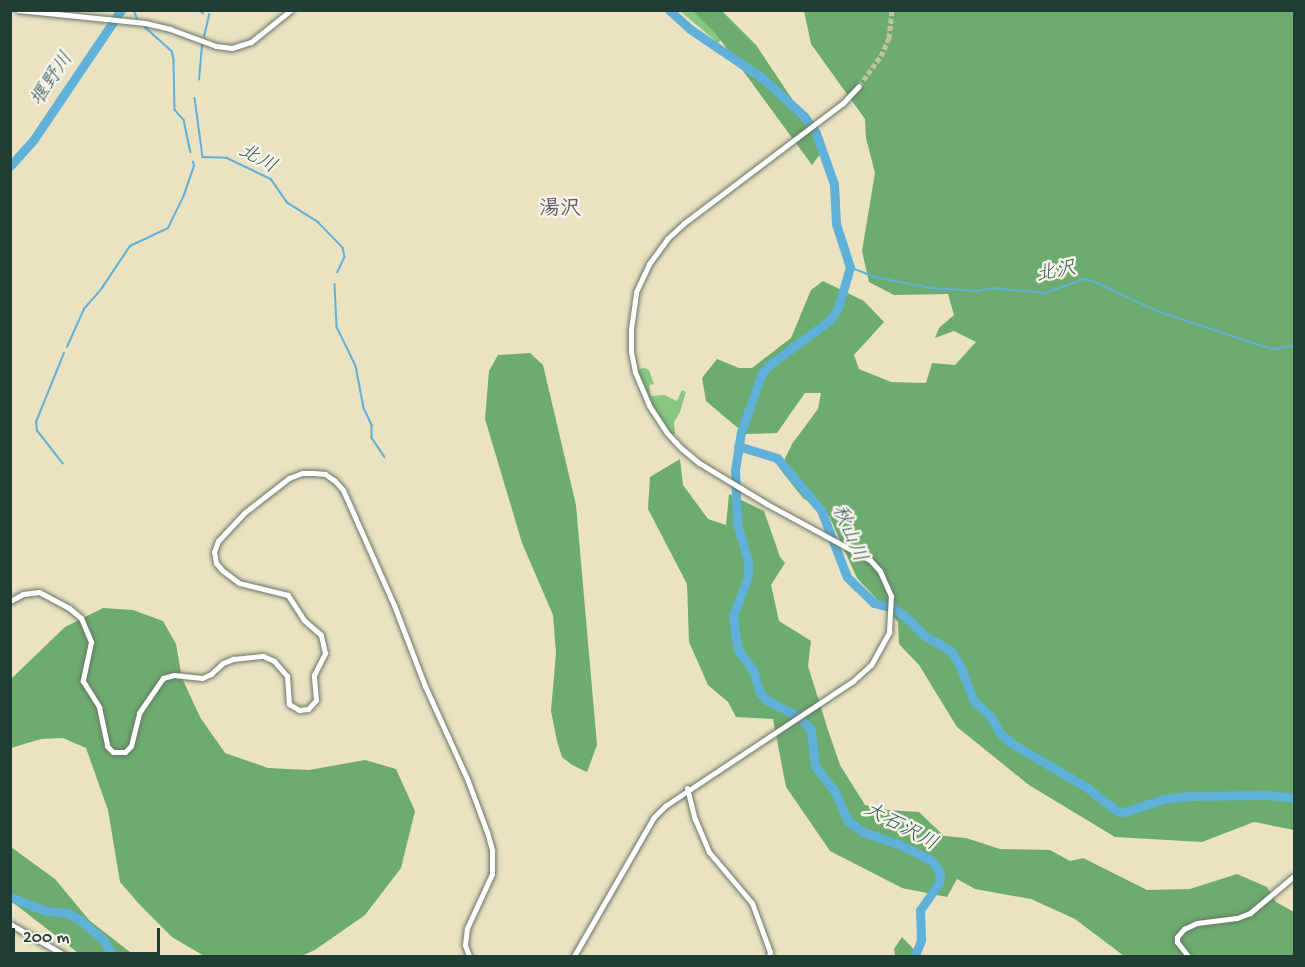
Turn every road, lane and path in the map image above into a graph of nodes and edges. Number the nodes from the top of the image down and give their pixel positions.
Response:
1 (18, 10) edge
2 (291, 10) edge
3 (859, 86) tunnel mouth
4 (10, 602) edge
5 (687, 788) junction
6 (1294, 876) edge
7 (10, 924) edge
8 (66, 957) edge
9 (469, 957) edge
10 (574, 957) edge
11 (769, 957) edge
12 (1188, 957) edge

1 - 2 street
3 - 5 street
4 - 9 street
5 - 10 street
5 - 11 street
6 - 12 street
7 - 8 street

